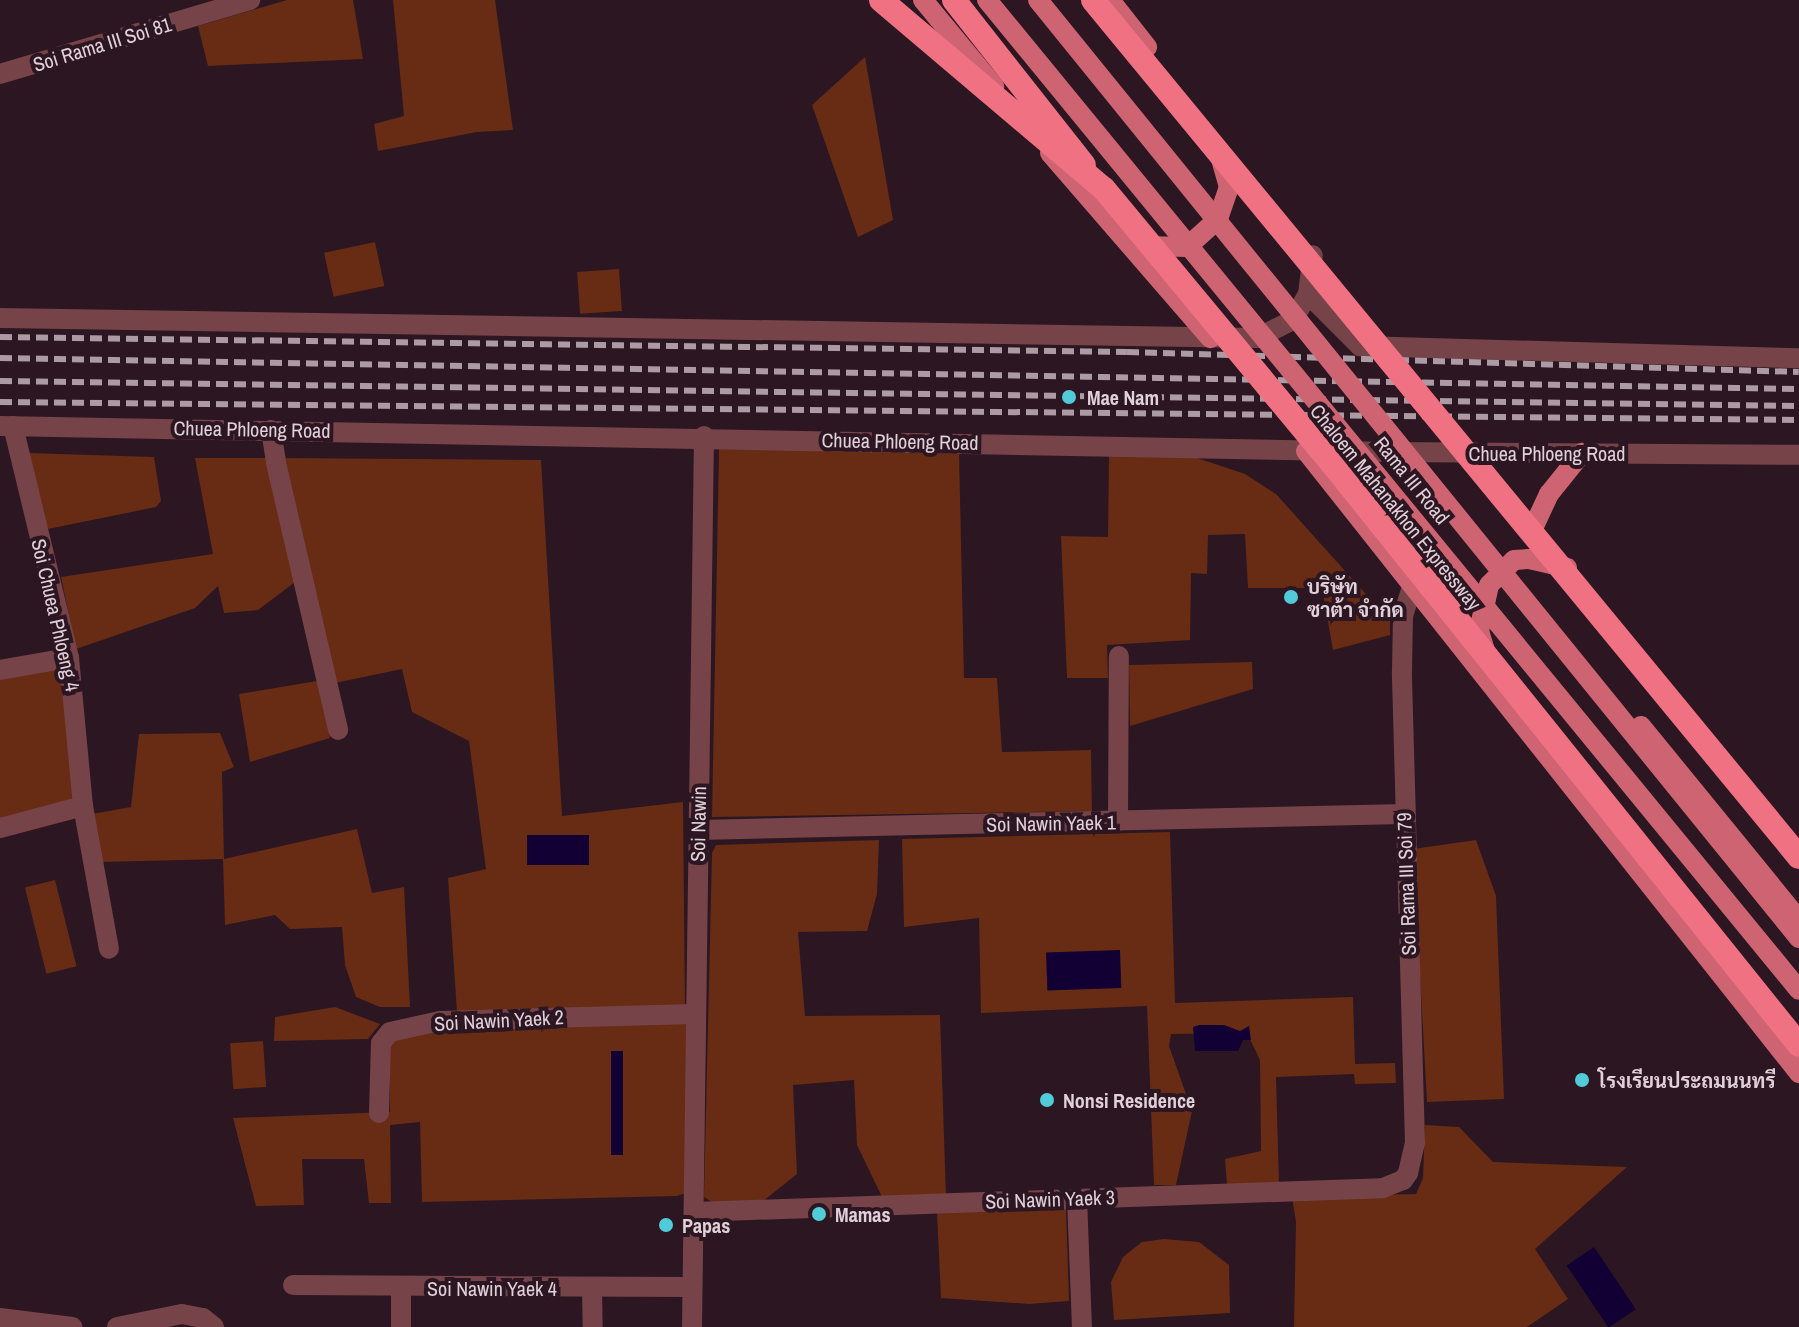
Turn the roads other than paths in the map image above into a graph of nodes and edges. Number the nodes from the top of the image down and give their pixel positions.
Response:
1 (250, 0) edge
2 (881, 0) edge
3 (923, 0) edge
4 (954, 0) edge
5 (987, 0) edge
6 (996, 0) edge
7 (1038, 0) edge
8 (1045, 0) edge
9 (1093, 0) edge
10 (1110, 0) edge
11 (0, 74) edge
12 (1215, 135) junction
13 (1104, 189) junction
14 (1126, 244) junction
15 (1313, 251) junction
16 (1308, 294) junction
17 (0, 318) edge
18 (1210, 338) junction
19 (1394, 348) junction
20 (1799, 358) edge
21 (6, 426) edge
22 (271, 430) junction
23 (704, 436) junction
24 (1306, 451) junction
25 (1582, 453) junction
26 (1478, 454) junction
27 (1799, 455) edge
28 (1535, 524) junction
29 (1571, 569) junction
30 (1412, 587) junction
31 (1119, 656) dead end
32 (69, 658) junction
33 (0, 670) edge
34 (1498, 696) junction
35 (338, 730) dead end
36 (83, 806) junction
37 (1404, 814) junction
38 (1118, 821) junction
39 (0, 828) edge
40 (698, 830) junction
41 (1799, 844) edge
42 (1799, 857) edge
43 (1799, 920) edge
44 (1799, 938) edge
45 (109, 949) dead end
46 (1799, 989) edge
47 (694, 1014) junction
48 (1799, 1045) edge
49 (1799, 1073) edge
50 (379, 1113) dead end
51 (1403, 1180) joint
52 (1077, 1198) junction
53 (695, 1212) junction
54 (293, 1285) dead end
55 (692, 1287) junction
56 (401, 1288) junction
57 (592, 1288) junction
58 (0, 1318) edge
59 (72, 1327) edge
60 (117, 1327) edge
61 (214, 1327) edge
62 (401, 1327) edge
63 (593, 1327) edge
64 (692, 1327) edge
65 (1082, 1327) edge

1 - 11 street, Soi Rama III Soi 81
2 - 13 highway, bridge
3 - 14 main road
4 - 13 highway, Chaloem Mahanakhon Expressway, bridge
5 - 46 main road, Rama III Road, bridge
6 - 46 main road, Rama III Road
7 - 44 main road, Rama III Road, bridge
8 - 43 main road, Rama III Road, bridge
9 - 42 highway, bridge
10 - 12 main road
12 - 14 main road
12 - 15 main road
13 - 48 highway, Chaloem Mahanakhon Expressway, bridge
14 - 18 main road
15 - 16 street
15 - 19 main road
16 - 18 street
16 - 19 street
17 - 18 street
19 - 20 street
21 - 22 street, Chuea Phloeng Road
21 - 32 street, Soi Chuea Phloeng 4
22 - 23 street, Chuea Phloeng Road
22 - 35 street
23 - 24 street, Chuea Phloeng Road
23 - 40 street, Soi Nawin
24 - 26 street, Chuea Phloeng Road
24 - 30 main road
25 - 26 street, Chuea Phloeng Road
25 - 27 street, Chuea Phloeng Road
25 - 28 main road
26 - 28 main road
28 - 29 main road
29 - 34 main road
29 - 41 main road
30 - 34 main road
30 - 37 street, Soi Rama III Soi 79
31 - 38 street
32 - 33 street
32 - 36 street, Soi Chuea Phloeng 4
34 - 49 main road
36 - 39 street
36 - 45 street, Soi Chuea Phloeng 4
37 - 38 street, Soi Nawin Yaek 1
37 - 51 street, Soi Rama III Soi 79
38 - 40 street, Soi Nawin Yaek 1
40 - 47 street, Soi Nawin
47 - 50 street, Soi Nawin Yaek 2
47 - 53 street, Soi Nawin
51 - 52 street, Soi Nawin Yaek 3
52 - 53 street, Soi Nawin Yaek 3
52 - 65 street
53 - 55 street, Soi Nawin
54 - 56 street, Soi Nawin Yaek 4
55 - 57 street, Soi Nawin Yaek 4
55 - 64 street, Soi Nawin
56 - 57 street, Soi Nawin Yaek 4
56 - 62 street
57 - 63 street
58 - 59 street
60 - 61 street

